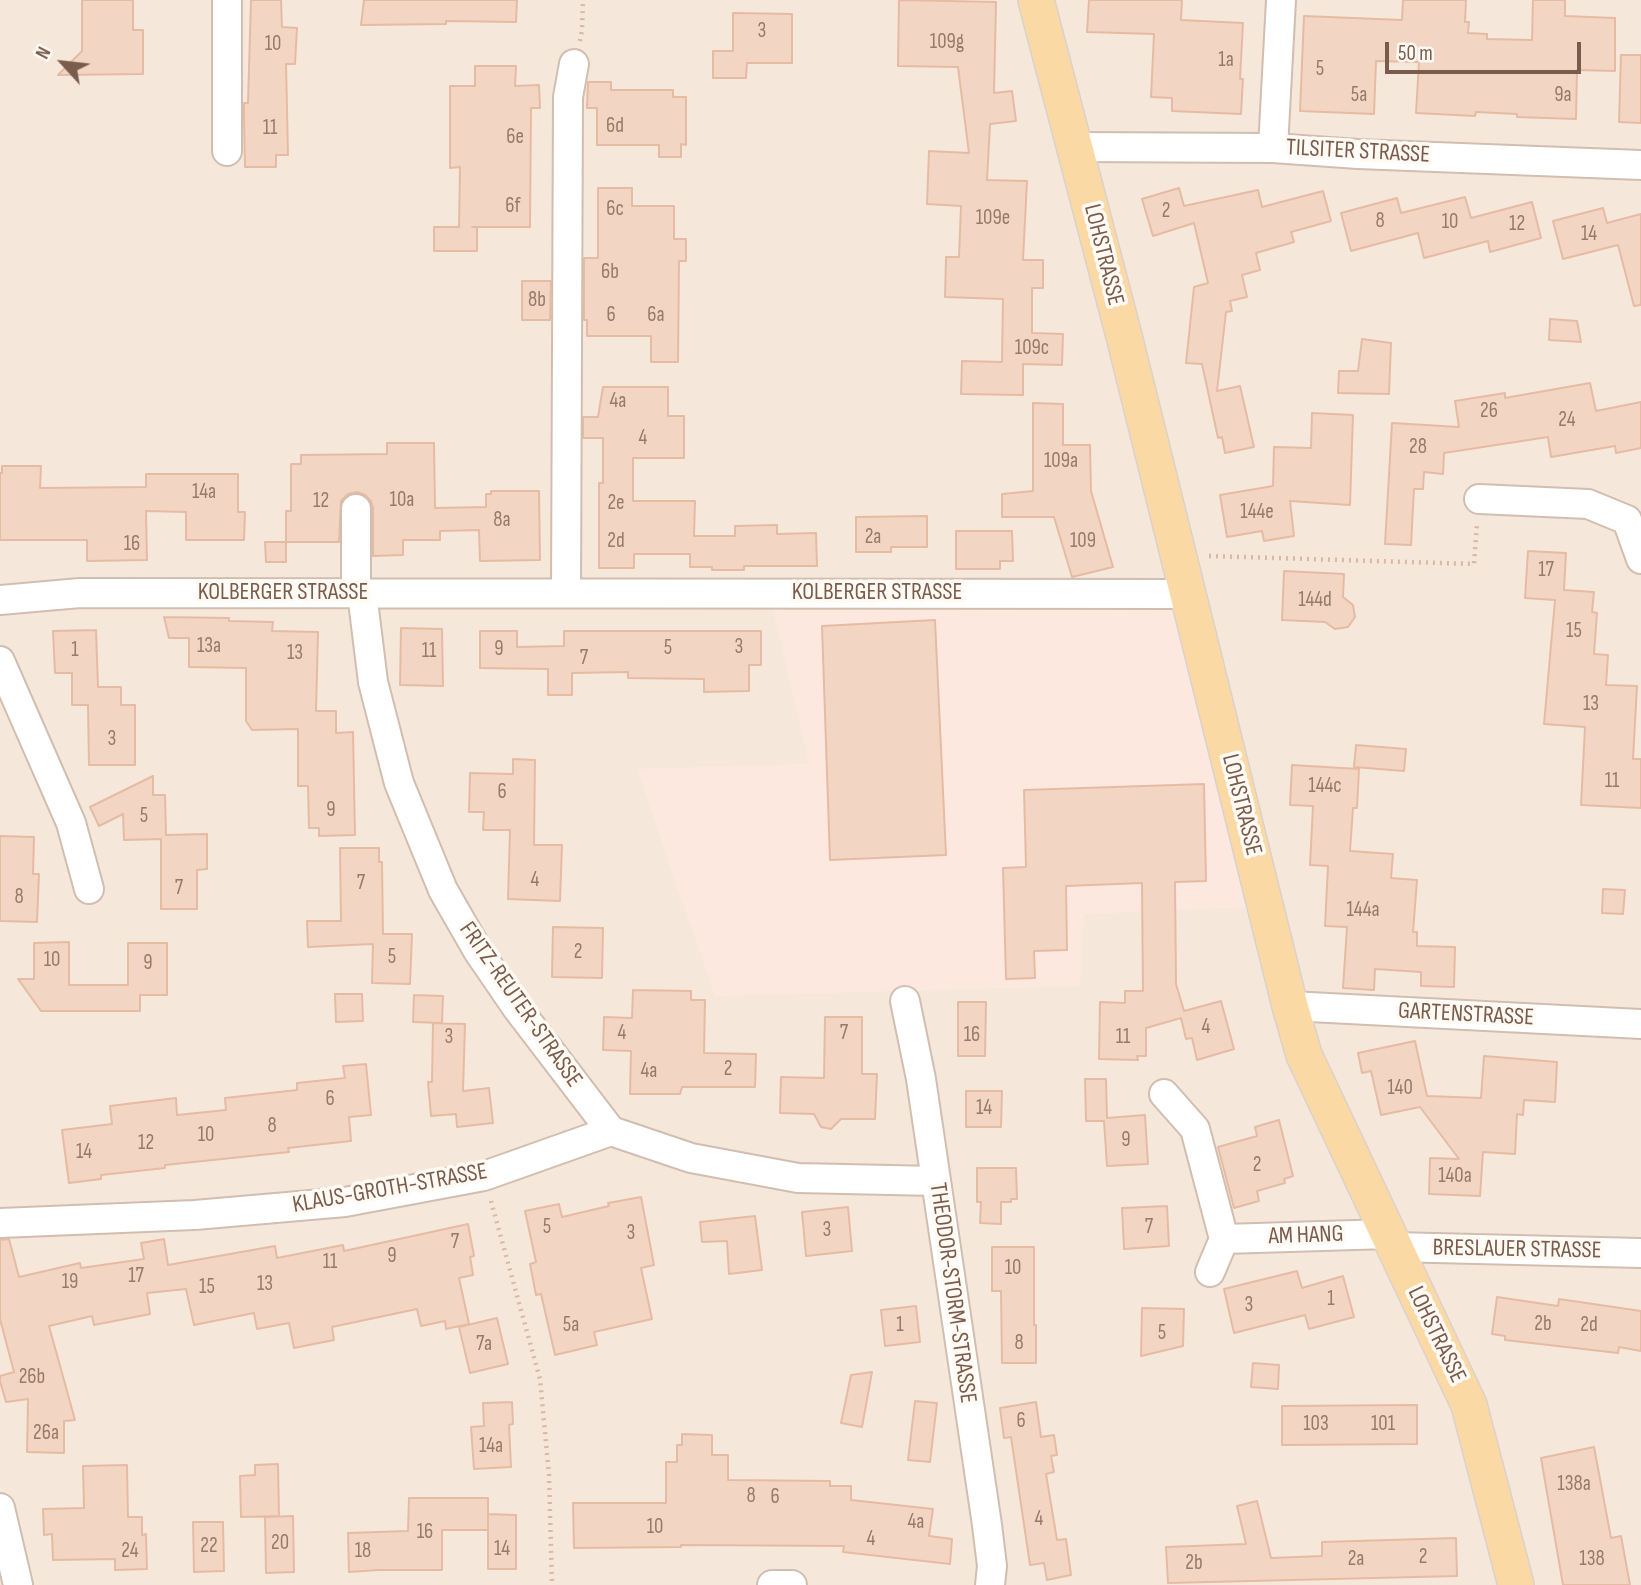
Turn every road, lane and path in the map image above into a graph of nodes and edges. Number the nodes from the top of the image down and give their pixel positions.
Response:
1 (227, 0) edge
2 (583, 0) edge
3 (1036, 0) edge
4 (1281, 0) edge
5 (574, 64) joint
6 (1075, 147) junction
7 (1273, 148) junction
8 (226, 151) dead end
9 (1641, 165) edge
10 (1479, 499) joint
11 (356, 509) dead end
12 (1177, 555) junction
13 (1641, 559) edge
14 (566, 592) junction
15 (359, 593) junction
16 (1188, 594) junction
17 (0, 600) edge
18 (0, 661) edge
19 (89, 889) dead end
20 (905, 1001) dead end
21 (1290, 1006) junction
22 (1641, 1024) edge
23 (1164, 1094) dead end
24 (611, 1131) junction
25 (484, 1176) junction
26 (936, 1181) junction
27 (0, 1223) edge
28 (1224, 1239) junction
29 (1391, 1240) junction
30 (1641, 1252) edge
31 (1210, 1272) dead end
32 (0, 1508) edge
33 (18, 1585) edge
34 (552, 1585) edge
35 (772, 1585) edge
36 (792, 1585) edge
37 (990, 1585) edge
38 (1516, 1585) edge

1 - 8 street
2 - 5 path
3 - 6 main road, LOHSTRASSE
4 - 7 street
5 - 14 street
6 - 7 street, TILSITER STRASSE
6 - 12 main road, LOHSTRASSE
7 - 9 street, TILSITER STRASSE
10 - 12 path
10 - 13 street
11 - 15 street, FRITZ-REUTER-STRASSE
12 - 16 main road, LOHSTRASSE
14 - 15 street, KOLBERGER STRASSE
14 - 16 street, KOLBERGER STRASSE
15 - 17 street, KOLBERGER STRASSE
15 - 24 street, FRITZ-REUTER-STRASSE
16 - 21 main road, LOHSTRASSE
18 - 19 street
20 - 26 street, THEODOR-STORM-STRASSE
21 - 22 street, GARTENSTRASSE
21 - 29 main road, LOHSTRASSE
23 - 28 street
24 - 25 street, KLAUS-GROTH-STRASSE
24 - 26 street
25 - 27 street, KLAUS-GROTH-STRASSE
25 - 34 path
26 - 37 street, THEODOR-STORM-STRASSE
28 - 29 street, AM HANG
28 - 31 street
29 - 30 street, BRESLAUER STRASSE
29 - 38 main road, LOHSTRASSE
32 - 33 street
35 - 36 street

